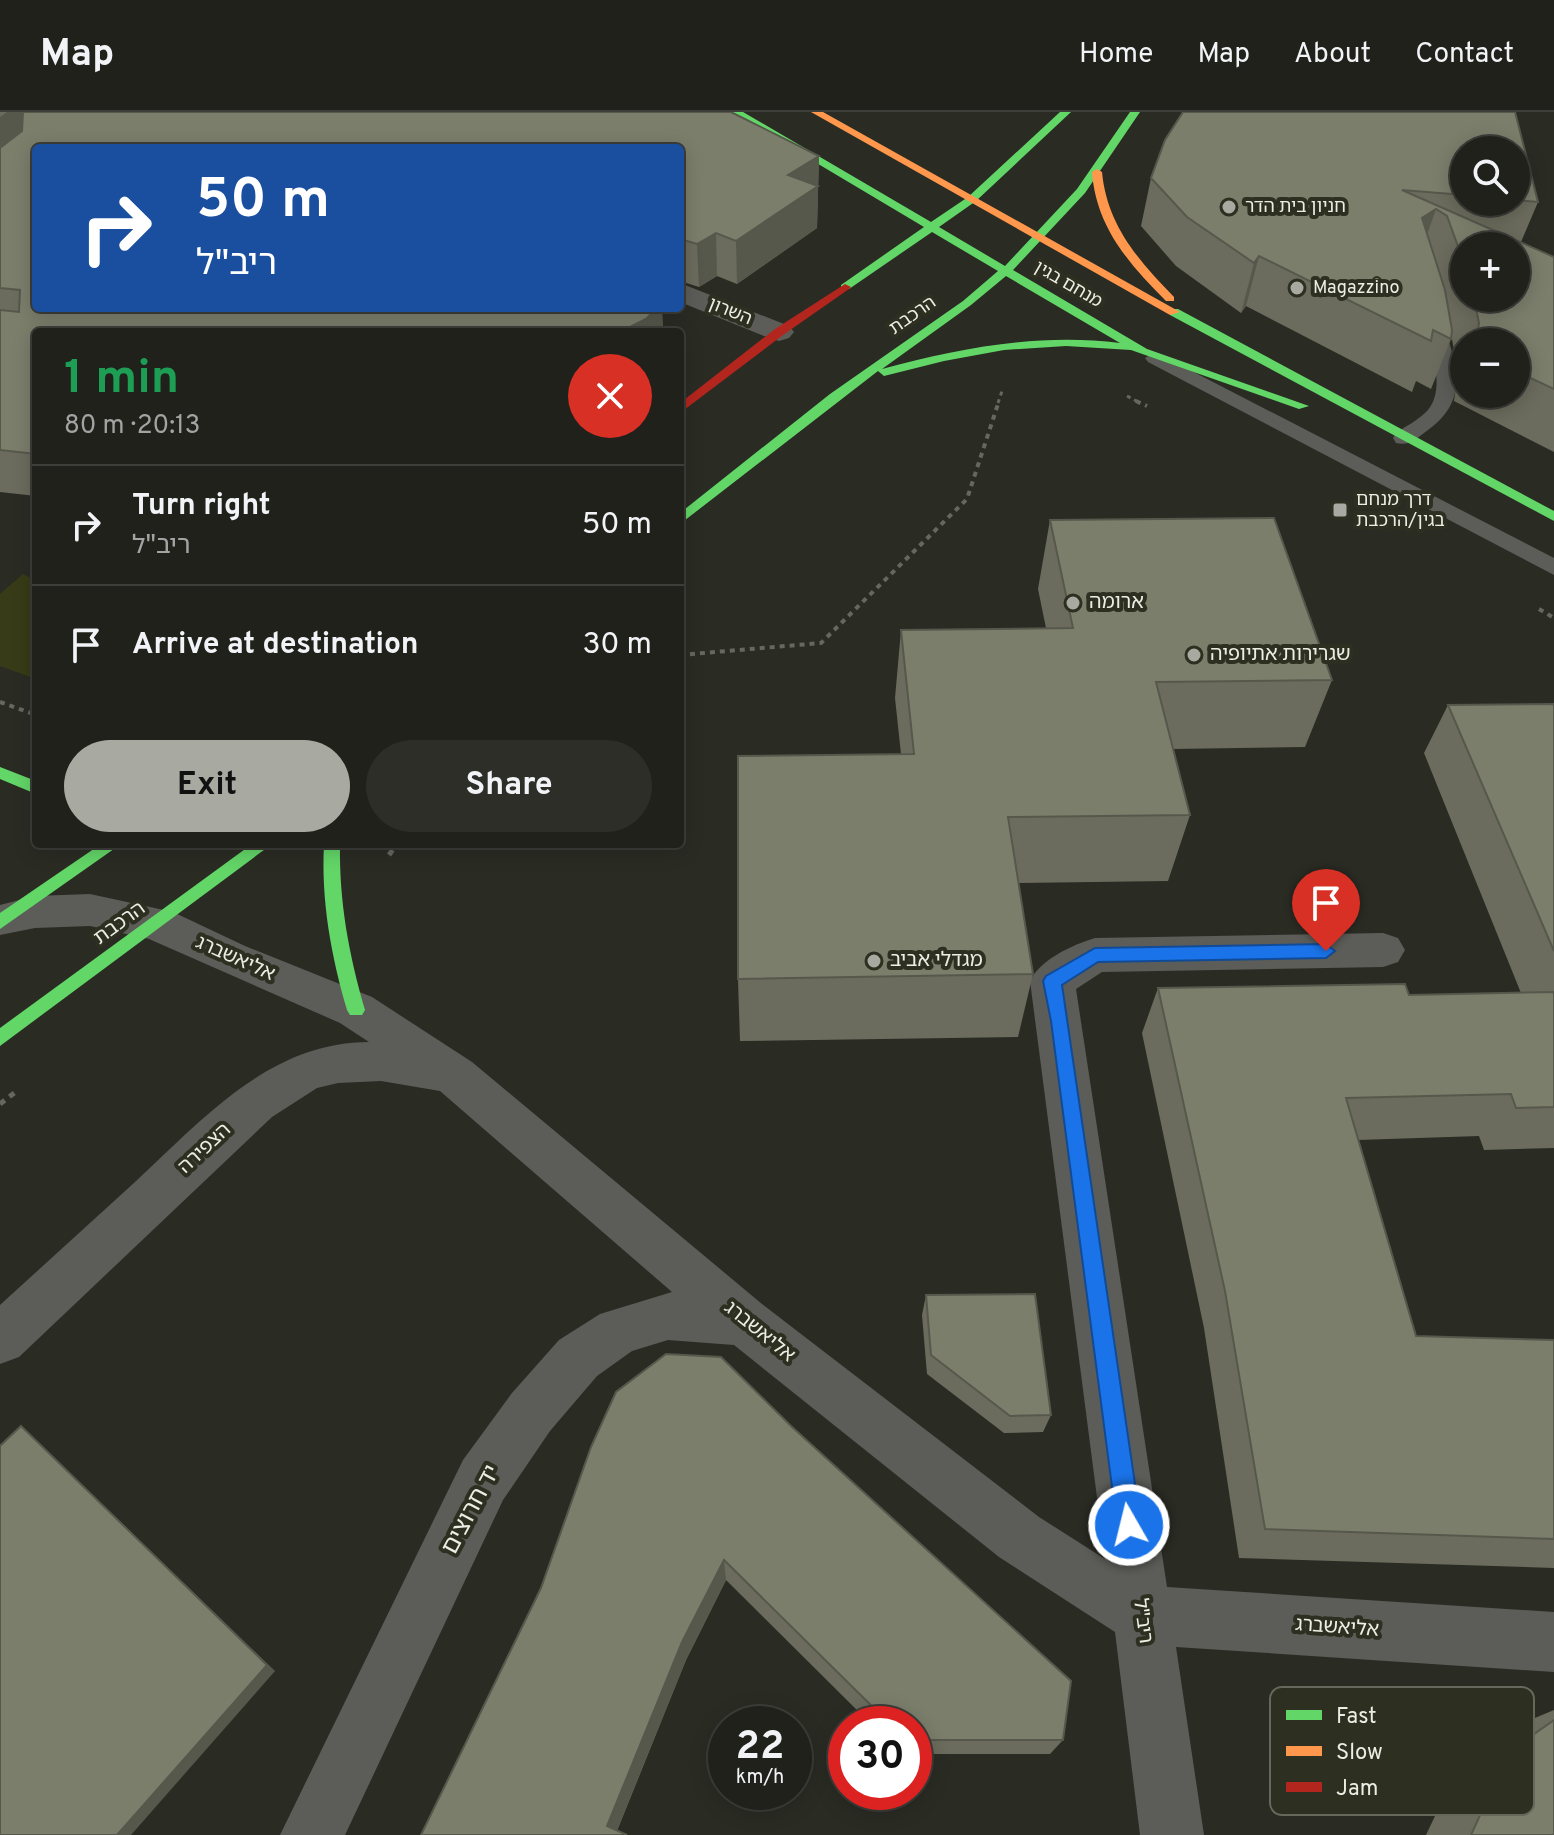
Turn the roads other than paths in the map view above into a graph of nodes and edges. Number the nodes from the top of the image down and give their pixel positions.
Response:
1 (736, 112) edge
2 (816, 112) edge
3 (1066, 112) edge
4 (1135, 112) edge
5 (1097, 172) junction
6 (972, 199) junction
7 (929, 227) junction
8 (1038, 236) junction
9 (1005, 271) junction
10 (684, 294) edge
11 (1426, 296) edge
12 (1205, 330) junction
13 (779, 332) junction
14 (1143, 352) junction
15 (855, 381) junction
16 (708, 387) junction
17 (684, 399) edge
18 (684, 406) edge
19 (1404, 438) junction
20 (684, 517) edge
21 (1554, 517) edge
22 (1554, 568) edge
23 (0, 773) edge
24 (32, 786) edge
25 (107, 848) edge
26 (259, 848) edge
27 (332, 848) edge
28 (2, 921) edge
29 (158, 924) junction
30 (1383, 950) dead end
31 (356, 1010) junction
32 (0, 1038) edge
33 (456, 1076) junction
34 (744, 1321) junction
35 (0, 1339) edge
36 (1141, 1615) junction
37 (1554, 1642) edge
38 (312, 1835) edge
39 (1172, 1835) edge

1 - 7 street, מנחם בגין
2 - 6 street, מנחם בגין
3 - 6 street
4 - 5 street, הרכבת
5 - 8 street, הרכבת
5 - 12 street
6 - 7 street
6 - 8 street, מנחם בגין
7 - 9 street, מנחם בגין
7 - 13 street
8 - 9 street, הרכבת
8 - 12 street, מנחם בגין
9 - 14 street, מנחם בגין
9 - 15 street, הרכבת
10 - 13 street, השרון
11 - 19 lane
12 - 19 street, מנחם בגין
13 - 16 street
14 - 15 street
14 - 19 street, מנחם בגין
14 - 22 lane
15 - 20 street, הרכבת
16 - 17 street
16 - 18 street
19 - 21 street, מנחם בגין
23 - 24 street
25 - 28 street
26 - 29 street, הרכבת
27 - 31 street
28 - 29 street, אליאשברג
29 - 31 street, אליאשברג
29 - 32 street, הרכבת
30 - 36 street, ריב"ל
31 - 33 street, אליאשברג
33 - 34 street, אליאשברג
33 - 35 street, הצפירה
34 - 36 street, אליאשברג
34 - 38 street, יד חרוצים
36 - 37 street, אליאשברג
36 - 39 street, ריב"ל

